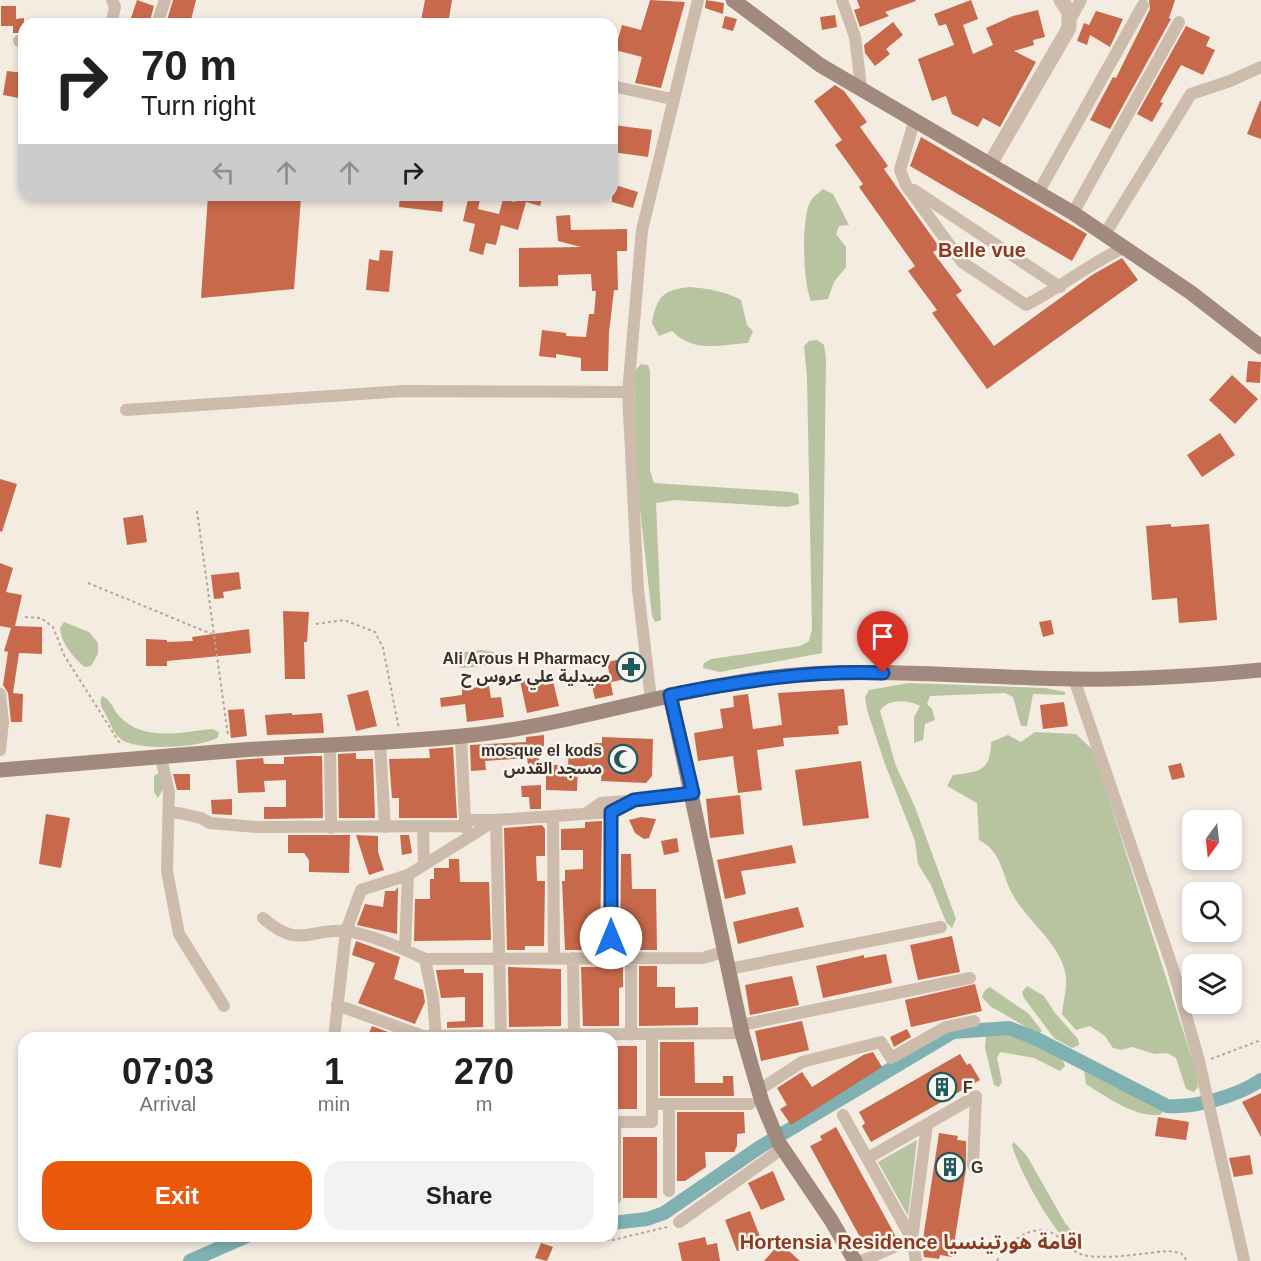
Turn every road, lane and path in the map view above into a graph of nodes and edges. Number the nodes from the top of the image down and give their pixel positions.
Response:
1 (112, 0) edge
2 (165, 0) edge
3 (698, 0) edge
4 (733, 0) edge
5 (842, 0) edge
6 (1061, 0) edge
7 (1081, 0) edge
8 (1143, 5) dead end
9 (112, 18) edge
10 (159, 18) edge
11 (1071, 18) junction
12 (1179, 22) dead end
13 (1261, 67) edge
14 (618, 87) edge
15 (861, 87) junction
16 (672, 99) junction
17 (915, 120) junction
18 (990, 164) junction
19 (906, 185) junction
20 (1038, 193) junction
21 (1072, 213) junction
22 (1105, 234) junction
23 (1123, 248) junction
24 (1060, 287) junction
25 (1261, 347) edge
26 (628, 393) junction
27 (126, 410) dead end
28 (197, 511) dead end
29 (88, 584) dead end
30 (25, 617) dead end
31 (316, 624) dead end
32 (214, 635) junction
33 (1261, 670) edge
34 (1074, 679) junction
35 (0, 694) edge
36 (670, 695) junction
37 (651, 699) junction
38 (460, 736) junction
39 (402, 741) junction
40 (380, 744) junction
41 (0, 745) edge
42 (330, 745) junction
43 (230, 751) junction
44 (161, 758) junction
45 (134, 761) junction
46 (0, 770) edge
47 (693, 793) junction
48 (634, 800) junction
49 (170, 811) junction
50 (611, 812) junction
51 (585, 814) junction
52 (553, 817) junction
53 (496, 820) junction
54 (465, 823) junction
55 (423, 826) junction
56 (385, 827) junction
57 (331, 828) junction
58 (466, 839) junction
59 (424, 866) junction
60 (408, 875) junction
61 (263, 918) dead end
62 (941, 927) dead end
63 (346, 931) junction
64 (405, 949) junction
65 (726, 951) junction
66 (499, 958) junction
67 (554, 958) junction
68 (573, 958) junction
69 (612, 958) junction
70 (631, 958) junction
71 (425, 959) junction
72 (729, 969) junction
73 (970, 978) dead end
74 (337, 1005) junction
75 (224, 1006) dead end
76 (974, 1021) dead end
77 (741, 1029) junction
78 (335, 1032) edge
79 (412, 1032) edge
80 (436, 1032) edge
81 (497, 1032) edge
82 (574, 1032) edge
83 (618, 1035) edge
84 (631, 1035) junction
85 (652, 1035) junction
86 (1261, 1040) edge
87 (1199, 1061) junction
88 (759, 1090) junction
89 (652, 1104) junction
90 (669, 1104) junction
91 (750, 1104) dead end
92 (843, 1115) dead end
93 (618, 1122) edge
94 (652, 1122) junction
95 (669, 1122) junction
96 (927, 1124) junction
97 (783, 1148) junction
98 (868, 1158) junction
99 (974, 1165) dead end
100 (669, 1191) dead end
101 (678, 1222) joint
102 (618, 1239) edge
103 (912, 1239) junction
104 (1244, 1260) edge
105 (855, 1261) edge
106 (862, 1261) edge
107 (916, 1261) edge
108 (997, 1261) edge
109 (1187, 1261) edge

1 - 9 street
2 - 10 street
3 - 16 street
4 - 15 main road
5 - 15 street
6 - 11 street
7 - 11 street
8 - 20 street
11 - 18 street
12 - 21 street
13 - 22 street
14 - 16 street
15 - 17 main road
16 - 26 street
17 - 18 main road
17 - 19 street
18 - 20 main road
19 - 24 street
19 - 24 street
20 - 21 main road
21 - 22 main road
22 - 23 main road
23 - 24 street
23 - 25 main road
26 - 27 street
26 - 37 street
28 - 32 path
29 - 32 path
30 - 45 path
31 - 39 path
32 - 43 path
33 - 34 main road
34 - 36 main road
34 - 87 street
35 - 41 street
36 - 37 main road
36 - 47 main road
37 - 38 main road
38 - 39 main road
38 - 54 street
39 - 40 main road
40 - 42 main road
40 - 56 street
42 - 43 main road
42 - 57 street
43 - 44 main road
44 - 45 main road
44 - 49 street
45 - 46 main road
47 - 48 street
47 - 65 main road
48 - 50 street
48 - 51 street
49 - 57 street
49 - 75 street
50 - 51 street
50 - 69 street
51 - 52 street
52 - 53 street
52 - 67 street
53 - 54 street
53 - 58 street
53 - 66 street
54 - 55 street
54 - 58 street
55 - 56 street
55 - 59 street
56 - 57 street
58 - 59 street
59 - 60 street
60 - 63 street
60 - 64 street
61 - 63 street
62 - 72 street
63 - 64 street
63 - 74 street
64 - 71 street
65 - 70 street
65 - 72 main road
66 - 67 street
66 - 71 street
66 - 81 street
67 - 68 street
68 - 69 street
68 - 82 street
69 - 70 street
70 - 84 street
71 - 80 street
72 - 77 main road
73 - 77 street
74 - 78 street
74 - 79 street
76 - 88 street
77 - 85 street
77 - 88 main road
83 - 84 street
84 - 85 street
85 - 89 street
86 - 87 path
87 - 104 street
88 - 97 main road
89 - 90 street
89 - 94 street
90 - 91 street
90 - 95 street
92 - 98 street
93 - 94 street
94 - 95 street
95 - 100 street
96 - 98 street
96 - 99 street
96 - 103 street
97 - 101 street
97 - 105 main road
98 - 103 street
101 - 102 path
103 - 106 street
103 - 107 street
108 - 109 path

